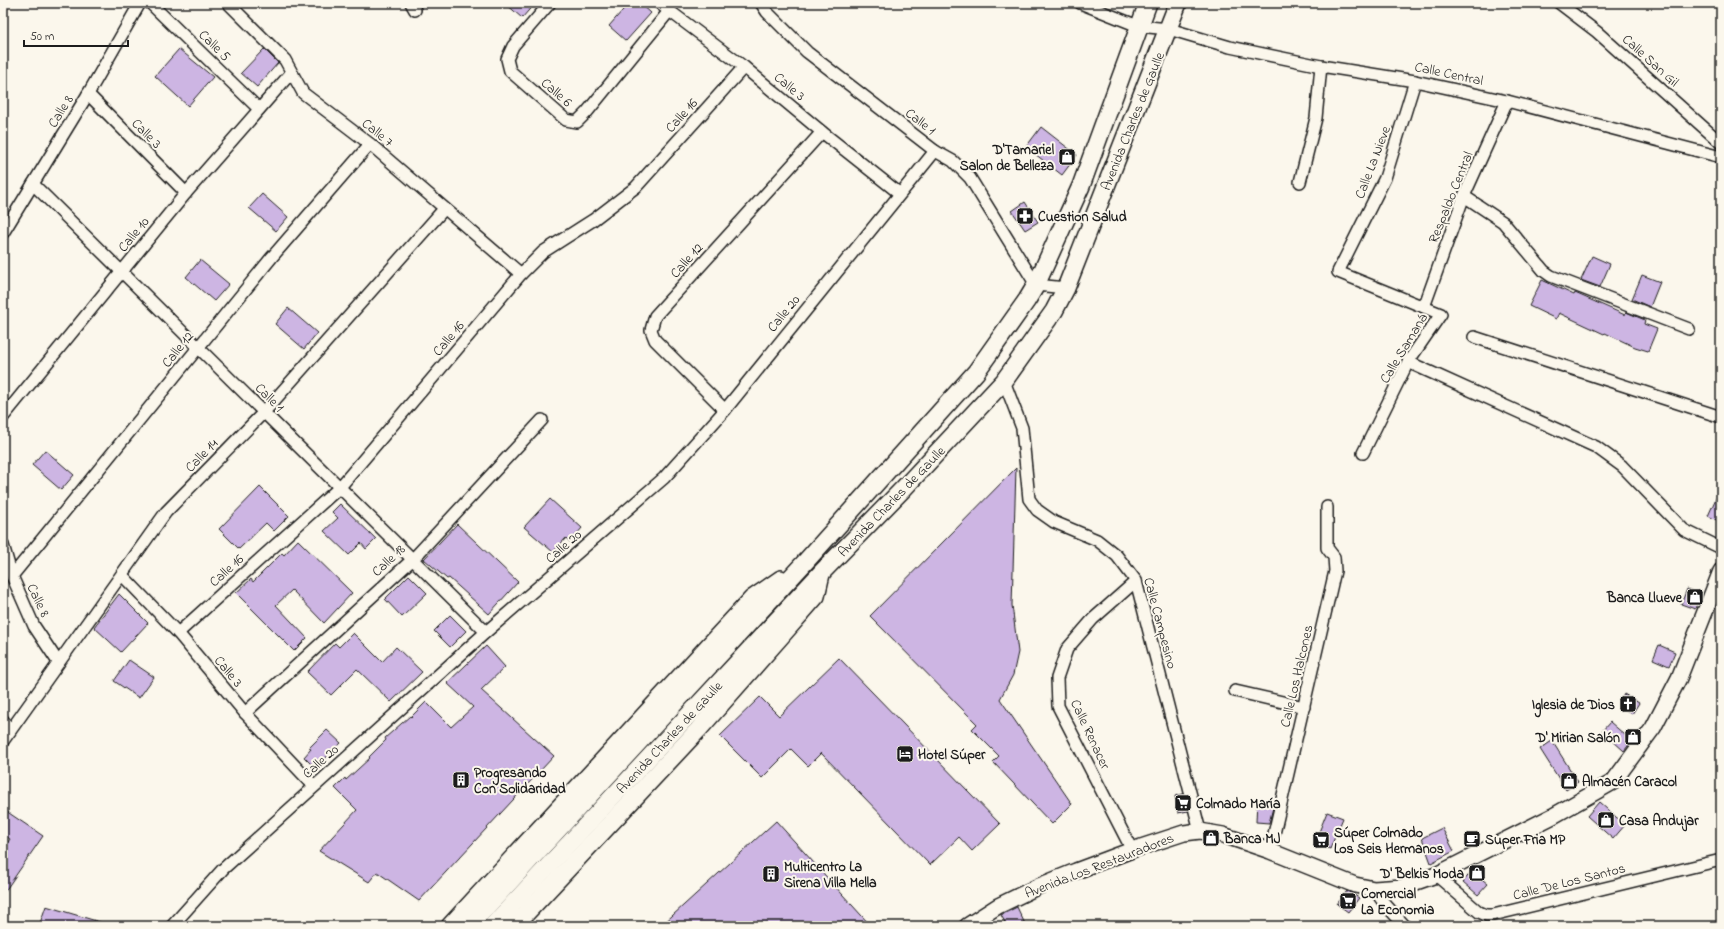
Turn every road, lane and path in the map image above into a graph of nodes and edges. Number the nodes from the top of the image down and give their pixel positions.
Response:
1 (140, 3) edge
2 (150, 3) edge
3 (228, 3) edge
4 (550, 3) edge
5 (660, 3) edge
6 (761, 3) edge
7 (1080, 3) edge
8 (1148, 3) edge
9 (1178, 3) edge
10 (1559, 3) edge
11 (670, 10) junction
12 (1138, 26) junction
13 (1169, 29) junction
14 (1321, 66) junction
15 (744, 67) junction
16 (291, 73) junction
17 (1415, 81) junction
18 (88, 94) junction
19 (1507, 101) junction
20 (259, 108) junction
21 (822, 132) junction
22 (1721, 143) edge
23 (370, 144) junction
24 (935, 151) junction
25 (1721, 157) edge
26 (1300, 182) dead end
27 (33, 184) junction
28 (186, 193) junction
29 (899, 193) junction
30 (1464, 196) junction
31 (444, 209) junction
32 (3, 233) edge
33 (122, 271) junction
34 (1338, 272) joint
35 (521, 274) junction
36 (1036, 285) junction
37 (1066, 288) junction
38 (1424, 307) junction
39 (1689, 329) dead end
40 (1474, 338) dead end
41 (198, 347) junction
42 (1408, 362) junction
43 (1004, 381) junction
44 (725, 410) junction
45 (264, 412) junction
46 (3, 417) edge
47 (1721, 417) edge
48 (542, 420) dead end
49 (1363, 453) dead end
50 (340, 487) junction
51 (1327, 507) dead end
52 (3, 545) edge
53 (1721, 548) edge
54 (413, 558) junction
55 (807, 560) junction
56 (1721, 571) edge
57 (821, 573) junction
58 (122, 575) junction
59 (12, 576) junction
60 (1136, 581) junction
61 (486, 632) junction
62 (178, 633) junction
63 (58, 662) junction
64 (1236, 691) dead end
65 (1304, 707) junction
66 (245, 713) junction
67 (3, 720) edge
68 (10, 731) junction
69 (3, 741) edge
70 (314, 786) junction
71 (1200, 831) junction
72 (1132, 850) junction
73 (1270, 851) junction
74 (1721, 860) edge
75 (1436, 875) junction
76 (1374, 889) junction
77 (172, 926) edge
78 (450, 926) edge
79 (470, 926) edge
80 (492, 926) edge
81 (514, 926) edge
82 (967, 926) edge
83 (1405, 926) edge

1 - 18 street, Calle 8
2 - 20 street, Calle 5
3 - 16 street, Calle 7
4 - 11 street, Calle 6
5 - 11 street, Calle 3
6 - 24 street, Calle 1
7 - 12 street, Calle Central
8 - 12 main road, Avenida Charles de Gaulle
9 - 13 main road, Avenida Charles de Gaulle
10 - 22 street, Calle San Gil
11 - 15 street, Calle 3
12 - 13 street, Calle Central
12 - 36 main road, Avenida Charles de Gaulle
13 - 14 street, Calle Central
13 - 37 main road, Avenida Charles de Gaulle
14 - 17 street, Calle Central
14 - 26 street
15 - 21 street, Calle 3
15 - 35 street, Calle 16
16 - 20 street, Calle 10
16 - 23 street, Calle 7
17 - 19 street, Calle Central
17 - 34 street, Calle La Nieve
18 - 27 street, Calle 8
18 - 28 street, Calle 3
19 - 25 street, Calle Central
19 - 30 street, Respaldo Central
20 - 28 street, Calle 10
21 - 29 street, Calle 3
21 - 44 street, Calle 12
23 - 31 street, Calle 7
23 - 41 street, Calle 12
24 - 29 street, Calle 20
24 - 36 street, Calle 1
27 - 32 street, Calle 8
27 - 33 street, Calle 1
28 - 33 street, Calle 10
29 - 44 street, Calle 20
30 - 38 street, Respaldo Central
30 - 39 street
31 - 35 street, Calle 7
31 - 45 street, Calle 14
33 - 41 street, Calle 1
33 - 46 street, Calle 10
34 - 38 street, Calle Samaná
35 - 50 street, Calle 16
36 - 37 street
36 - 55 main road, Avenida Charles de Gaulle
37 - 43 main road, Avenida Charles de Gaulle
38 - 42 street, Calle Samaná
40 - 47 street
41 - 45 street, Calle 1
41 - 59 street, Calle 12
42 - 49 street, Calle Samaná
42 - 53 street
43 - 57 main road, Avenida Charles de Gaulle
43 - 60 street, Calle Campesino
44 - 61 street, Calle 20
45 - 50 street, Calle 1
45 - 58 street, Calle 14
48 - 54 street, Calle 18
50 - 54 street, Calle 1
50 - 62 street, Calle 16
51 - 65 street, Calle Los Halcones
52 - 59 street, Calle 8
54 - 61 street, Calle 1
54 - 66 street, Calle 18
55 - 78 main road
55 - 79 main road, Avenida Charles de Gaulle
56 - 75 street, Avenida Los Restauradores
57 - 80 main road, Avenida Charles de Gaulle
57 - 81 main road
58 - 62 street, Calle 3
58 - 63 street, Calle 14
59 - 63 street, Calle 8
60 - 71 street, Calle Campesino
60 - 72 street, Calle Renacer
61 - 70 street, Calle 20
62 - 66 street, Calle 3
63 - 68 street, Calle 14
64 - 65 street
65 - 73 street, Calle Los Halcones
66 - 70 street, Calle 3
67 - 68 street
68 - 69 street, Calle 14
70 - 77 street, Calle 20
71 - 72 street, Avenida Los Restauradores
71 - 73 street, Avenida Los Restauradores
72 - 82 street, Avenida Los Restauradores
73 - 76 street, Avenida Los Restauradores
74 - 75 street, Calle De Los Santos
75 - 76 street, Avenida Los Restauradores
76 - 83 street

